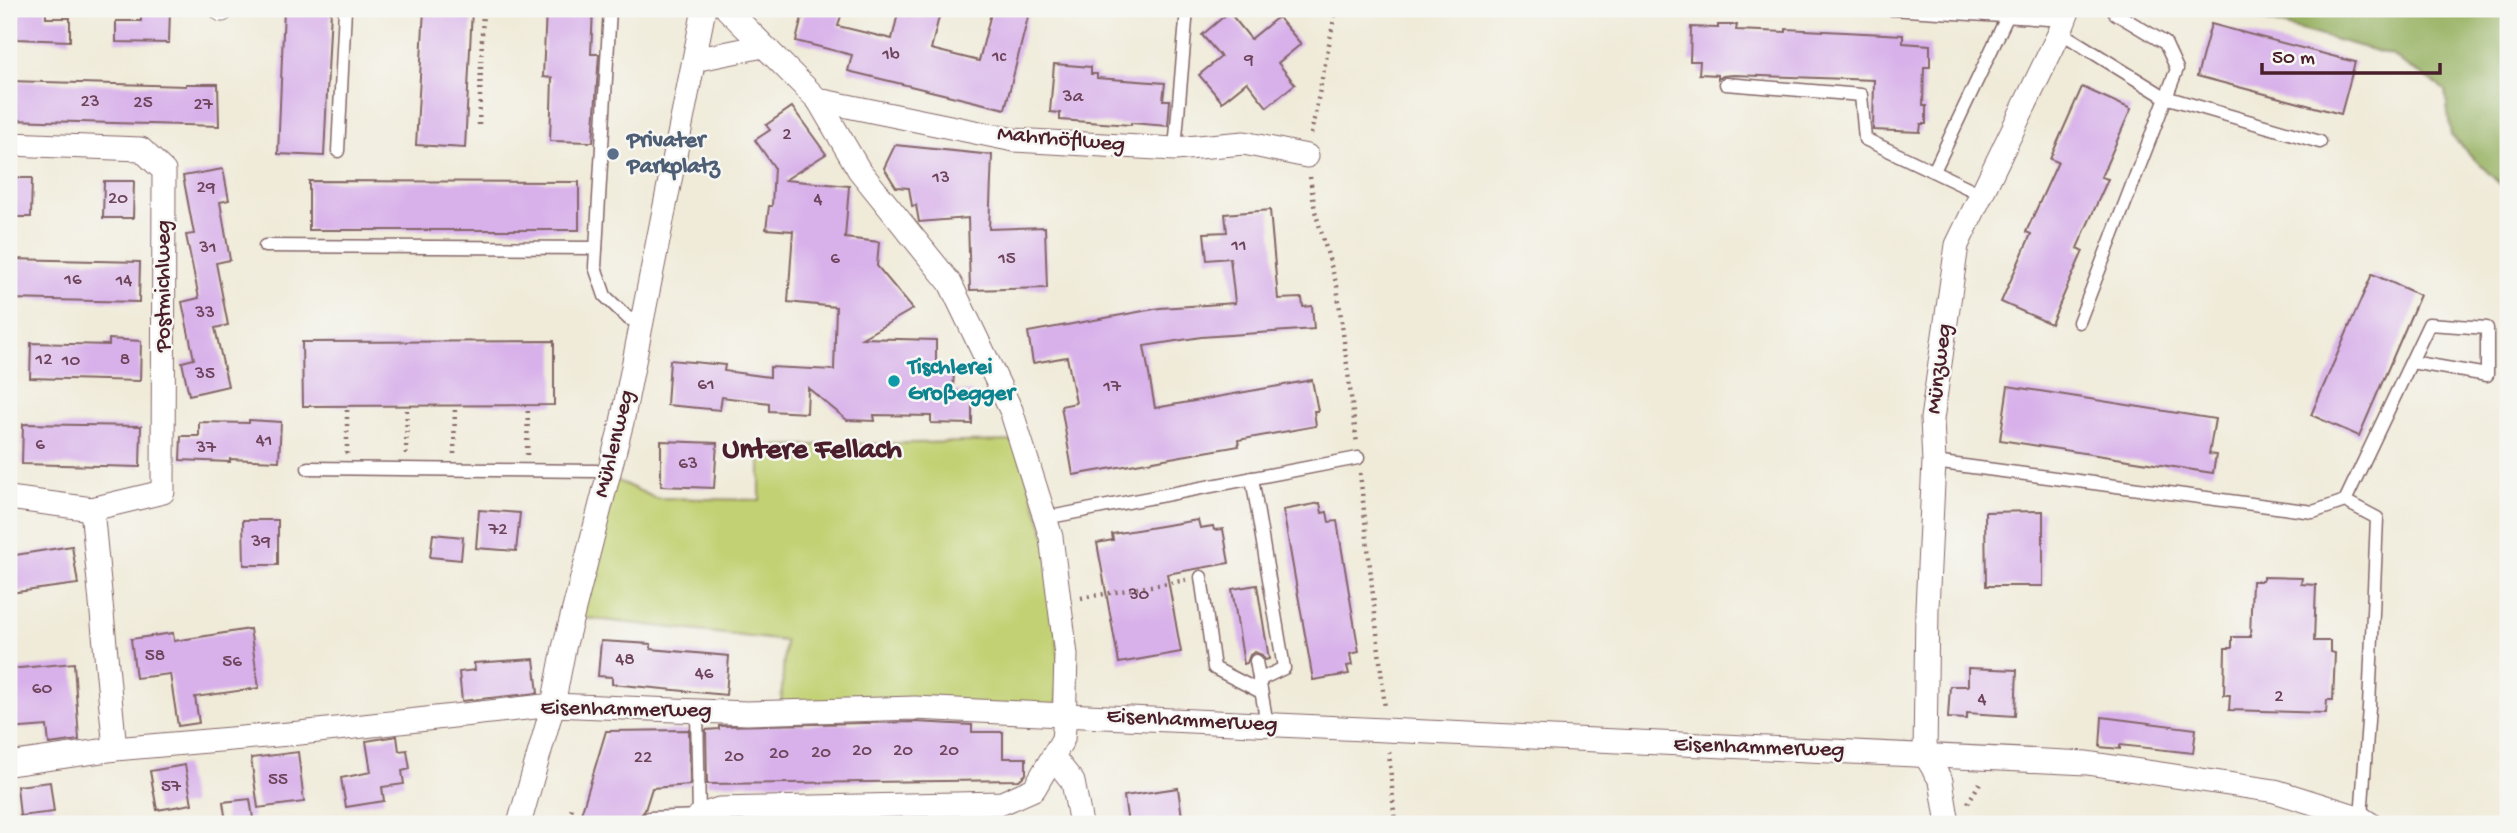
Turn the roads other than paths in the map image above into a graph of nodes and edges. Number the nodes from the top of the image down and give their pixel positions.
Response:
1 (345, 9) edge
2 (610, 9) edge
3 (705, 9) edge
4 (727, 9) edge
5 (1187, 9) edge
6 (1891, 9) edge
7 (2115, 13) dead end
8 (2007, 17) junction
9 (2065, 21) edge
10 (763, 46) junction
11 (694, 60) junction
12 (1726, 84) dead end
13 (2165, 97) junction
14 (818, 100) junction
15 (2320, 142) dead end
16 (9, 144) edge
17 (1175, 149) junction
18 (338, 151) dead end
19 (1307, 156) road end
20 (1934, 171) junction
21 (1982, 194) junction
22 (265, 246) dead end
23 (596, 248) junction
24 (644, 318) junction
25 (2078, 322) dead end
26 (2411, 362) junction
27 (1359, 458) dead end
28 (1934, 463) junction
29 (308, 468) dead end
30 (607, 474) junction
31 (1252, 478) junction
32 (9, 498) edge
33 (2345, 500) junction
34 (92, 509) junction
35 (1045, 518) junction
36 (1201, 577) road end
37 (1256, 661) dead end
38 (1260, 686) junction
39 (553, 705) junction
40 (697, 712) junction
41 (1064, 715) junction
42 (1267, 724) junction
43 (115, 749) junction
44 (1925, 755) junction
45 (1054, 758) junction
46 (9, 764) edge
47 (649, 818) dead end
48 (1955, 819) edge
49 (699, 820) edge
50 (2366, 821) edge
51 (519, 824) edge
52 (1082, 824) edge

1 - 18 lane
2 - 23 lane
3 - 11 street, Mühlenweg
4 - 10 street
5 - 17 lane
6 - 8 lane
7 - 13 lane
8 - 9 lane
8 - 20 lane
9 - 13 lane
9 - 21 street, Münzweg
10 - 11 street
10 - 14 street
11 - 24 street, Mühlenweg
12 - 20 lane
13 - 15 lane
13 - 25 lane
14 - 17 street, Mahrhöflweg
14 - 35 street
16 - 34 street, Postmichlweg
17 - 19 street, Mahrhöflweg
20 - 21 lane
21 - 28 street, Münzweg
22 - 23 lane
23 - 24 lane
24 - 30 street, Mühlenweg
26 - 26 lane
26 - 33 lane
27 - 31 lane
28 - 33 lane
28 - 44 street, Münzweg
29 - 30 lane
30 - 39 street, Mühlenweg
31 - 35 lane
31 - 38 lane
32 - 34 street, Postmichlweg
33 - 50 lane
34 - 43 street
35 - 41 street
36 - 38 lane
37 - 38 lane
38 - 42 lane
39 - 40 street, Eisenhammerweg
39 - 43 street, Eisenhammerweg
39 - 51 street, Mühlenweg
40 - 41 street, Eisenhammerweg
40 - 49 lane
41 - 42 street, Eisenhammerweg
41 - 45 street
42 - 44 street, Eisenhammerweg
43 - 46 street, Eisenhammerweg
44 - 48 street
44 - 50 street, Eisenhammerweg
45 - 49 street
45 - 52 street
47 - 49 lane

